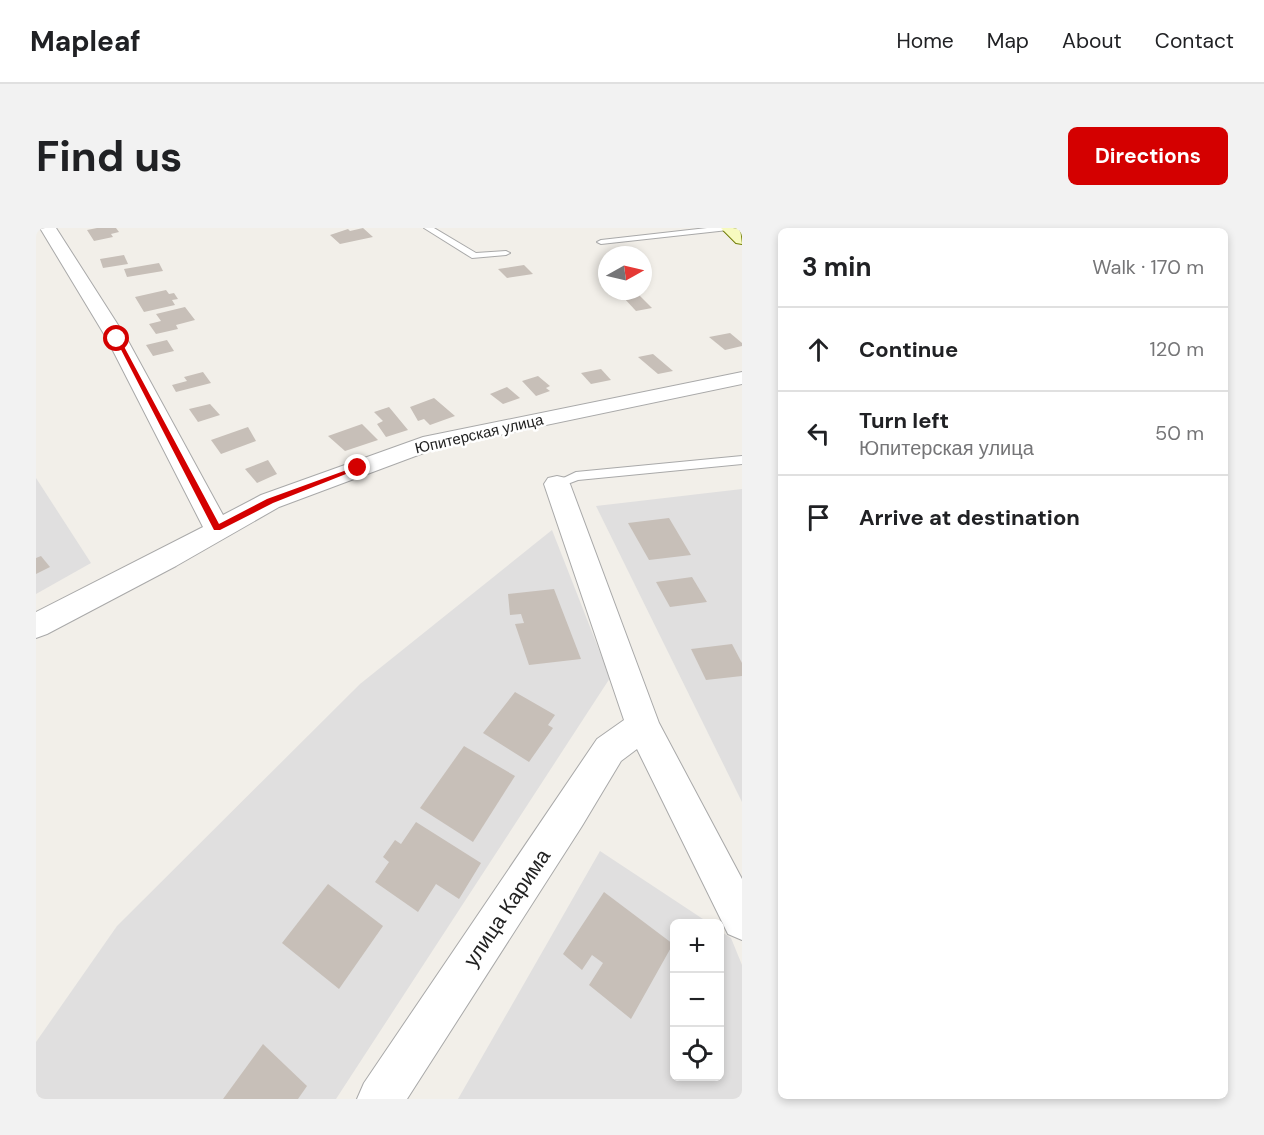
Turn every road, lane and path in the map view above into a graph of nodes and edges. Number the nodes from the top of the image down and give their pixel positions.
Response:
1 (48, 228) edge
2 (428, 228) edge
3 (729, 228) edge
4 (742, 239) edge
5 (601, 242) dead end
6 (506, 253) dead end
7 (742, 378) edge
8 (742, 460) edge
9 (557, 484) joint
10 (217, 528) junction
11 (36, 626) edge
12 (643, 726) junction
13 (742, 920) edge
14 (380, 1099) edge

1 - 10 street
2 - 6 lane
3 - 4 street
3 - 5 lane
7 - 10 street, Юпитерская улица
8 - 9 lane
9 - 12 street
10 - 11 street, Юпитерская улица
12 - 13 street
12 - 14 street, улица Карима

